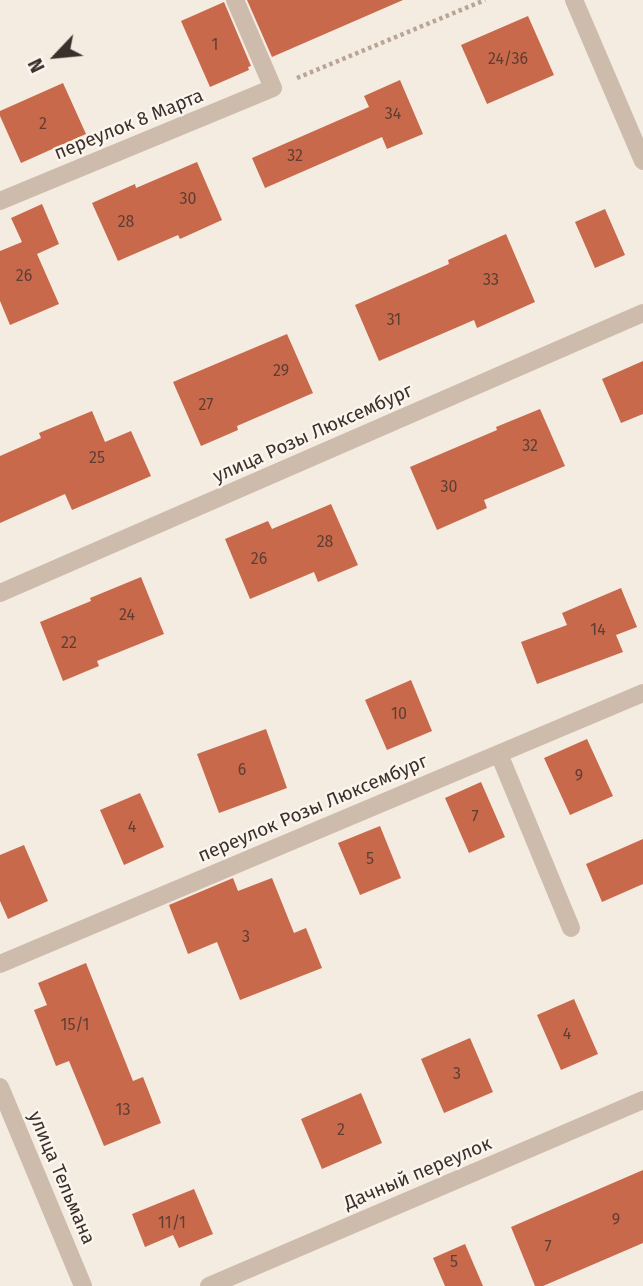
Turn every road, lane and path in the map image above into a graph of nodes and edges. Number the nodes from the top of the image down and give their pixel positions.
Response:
1 (235, 0) edge
2 (485, 0) edge
3 (574, 0) edge
4 (274, 88) junction
5 (643, 161) edge
6 (0, 201) edge
7 (643, 313) edge
8 (0, 593) edge
9 (643, 693) edge
10 (499, 754) junction
11 (571, 928) dead end
12 (0, 964) edge
13 (0, 1087) edge
14 (643, 1100) edge
15 (83, 1286) edge
16 (209, 1286) edge

1 - 4 street
2 - 4 path
3 - 5 street
4 - 6 street, переулок 8 Марта
7 - 8 street, улица Розы Люксембург
9 - 10 street, переулок Розы Люксембург
10 - 11 street
10 - 12 street, переулок Розы Люксембург
13 - 15 street, улица Тельмана
14 - 16 street, Дачный переулок

